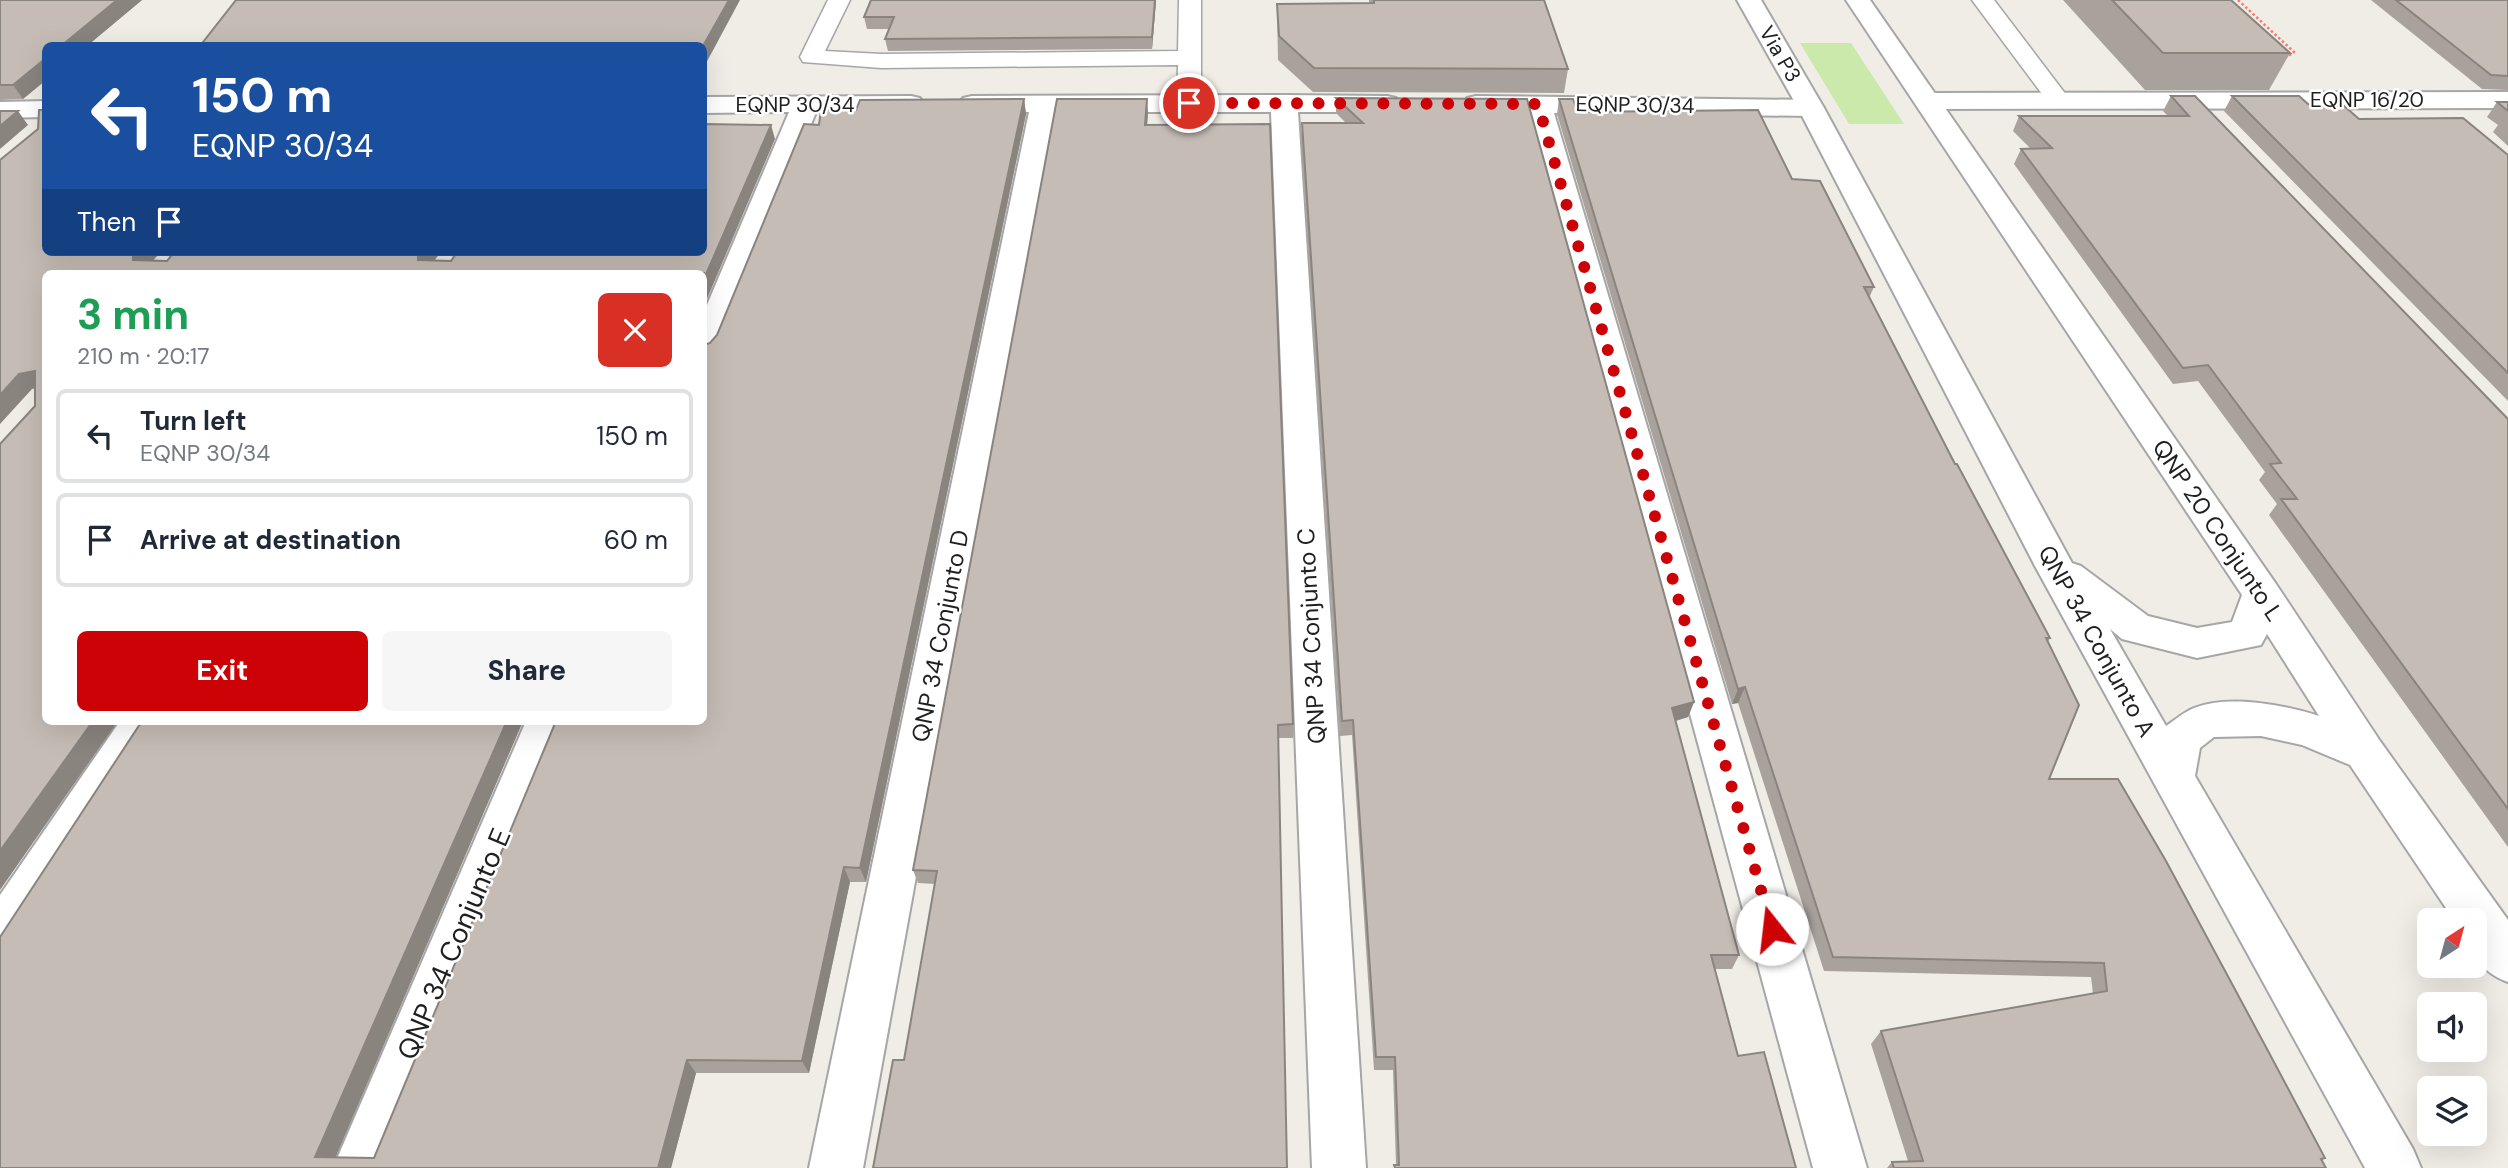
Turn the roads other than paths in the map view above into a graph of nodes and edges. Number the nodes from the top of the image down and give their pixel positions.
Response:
1 (839, 0) edge
2 (1190, 0) edge
3 (1749, 0) edge
4 (1858, 0) edge
5 (1983, 0) edge
6 (1189, 58) junction
7 (2434, 100) junction
8 (2508, 100) edge
9 (1928, 101) junction
10 (2059, 101) junction
11 (2196, 101) junction
12 (1044, 103) junction
13 (1189, 103) junction
14 (1284, 103) junction
15 (806, 104) junction
16 (1418, 104) edge
17 (1457, 104) edge
18 (1538, 104) junction
19 (707, 105) edge
20 (1811, 108) junction
21 (42, 109) edge
22 (0, 110) edge
23 (2466, 127) edge
24 (2225, 130) edge
25 (707, 342) edge
26 (2054, 566) junction
27 (2262, 594) junction
28 (140, 725) edge
29 (545, 725) edge
30 (2365, 752) junction
31 (2173, 780) junction
32 (0, 934) edge
33 (2508, 960) edge
34 (360, 1168) edge
35 (836, 1168) edge
36 (1339, 1168) edge
37 (1840, 1168) edge
38 (2394, 1168) edge

1 - 6 lane
2 - 6 lane
3 - 20 street, Via P3
4 - 9 street
5 - 10 lane
6 - 13 lane
7 - 8 street, EQNP 16/20
7 - 11 street, EQNP 16/20
7 - 23 street
9 - 10 street, EQNP 16/20
9 - 27 street, QNP 20 Conjunto L
10 - 11 street, EQNP 16/20
11 - 24 street
12 - 13 street, EQNP 30/34
12 - 15 street, EQNP 30/34
12 - 35 street, QNP 34 Conjunto D
13 - 14 street, EQNP 30/34
14 - 16 street, EQNP 30/34
14 - 36 street, QNP 34 Conjunto C
15 - 19 street, EQNP 30/34
15 - 25 street
17 - 18 street, EQNP 30/34
18 - 20 street, EQNP 30/34
18 - 37 street
20 - 26 street, QNP 34 Conjunto A
21 - 22 street
26 - 27 street
26 - 31 street, QNP 34 Conjunto A
27 - 30 street, QNP 20 Conjunto L
28 - 32 street
29 - 34 street, QNP 34 Conjunto E
30 - 31 street
30 - 33 street, QNP 20 Conjunto L
31 - 38 street, QNP 34 Conjunto A

